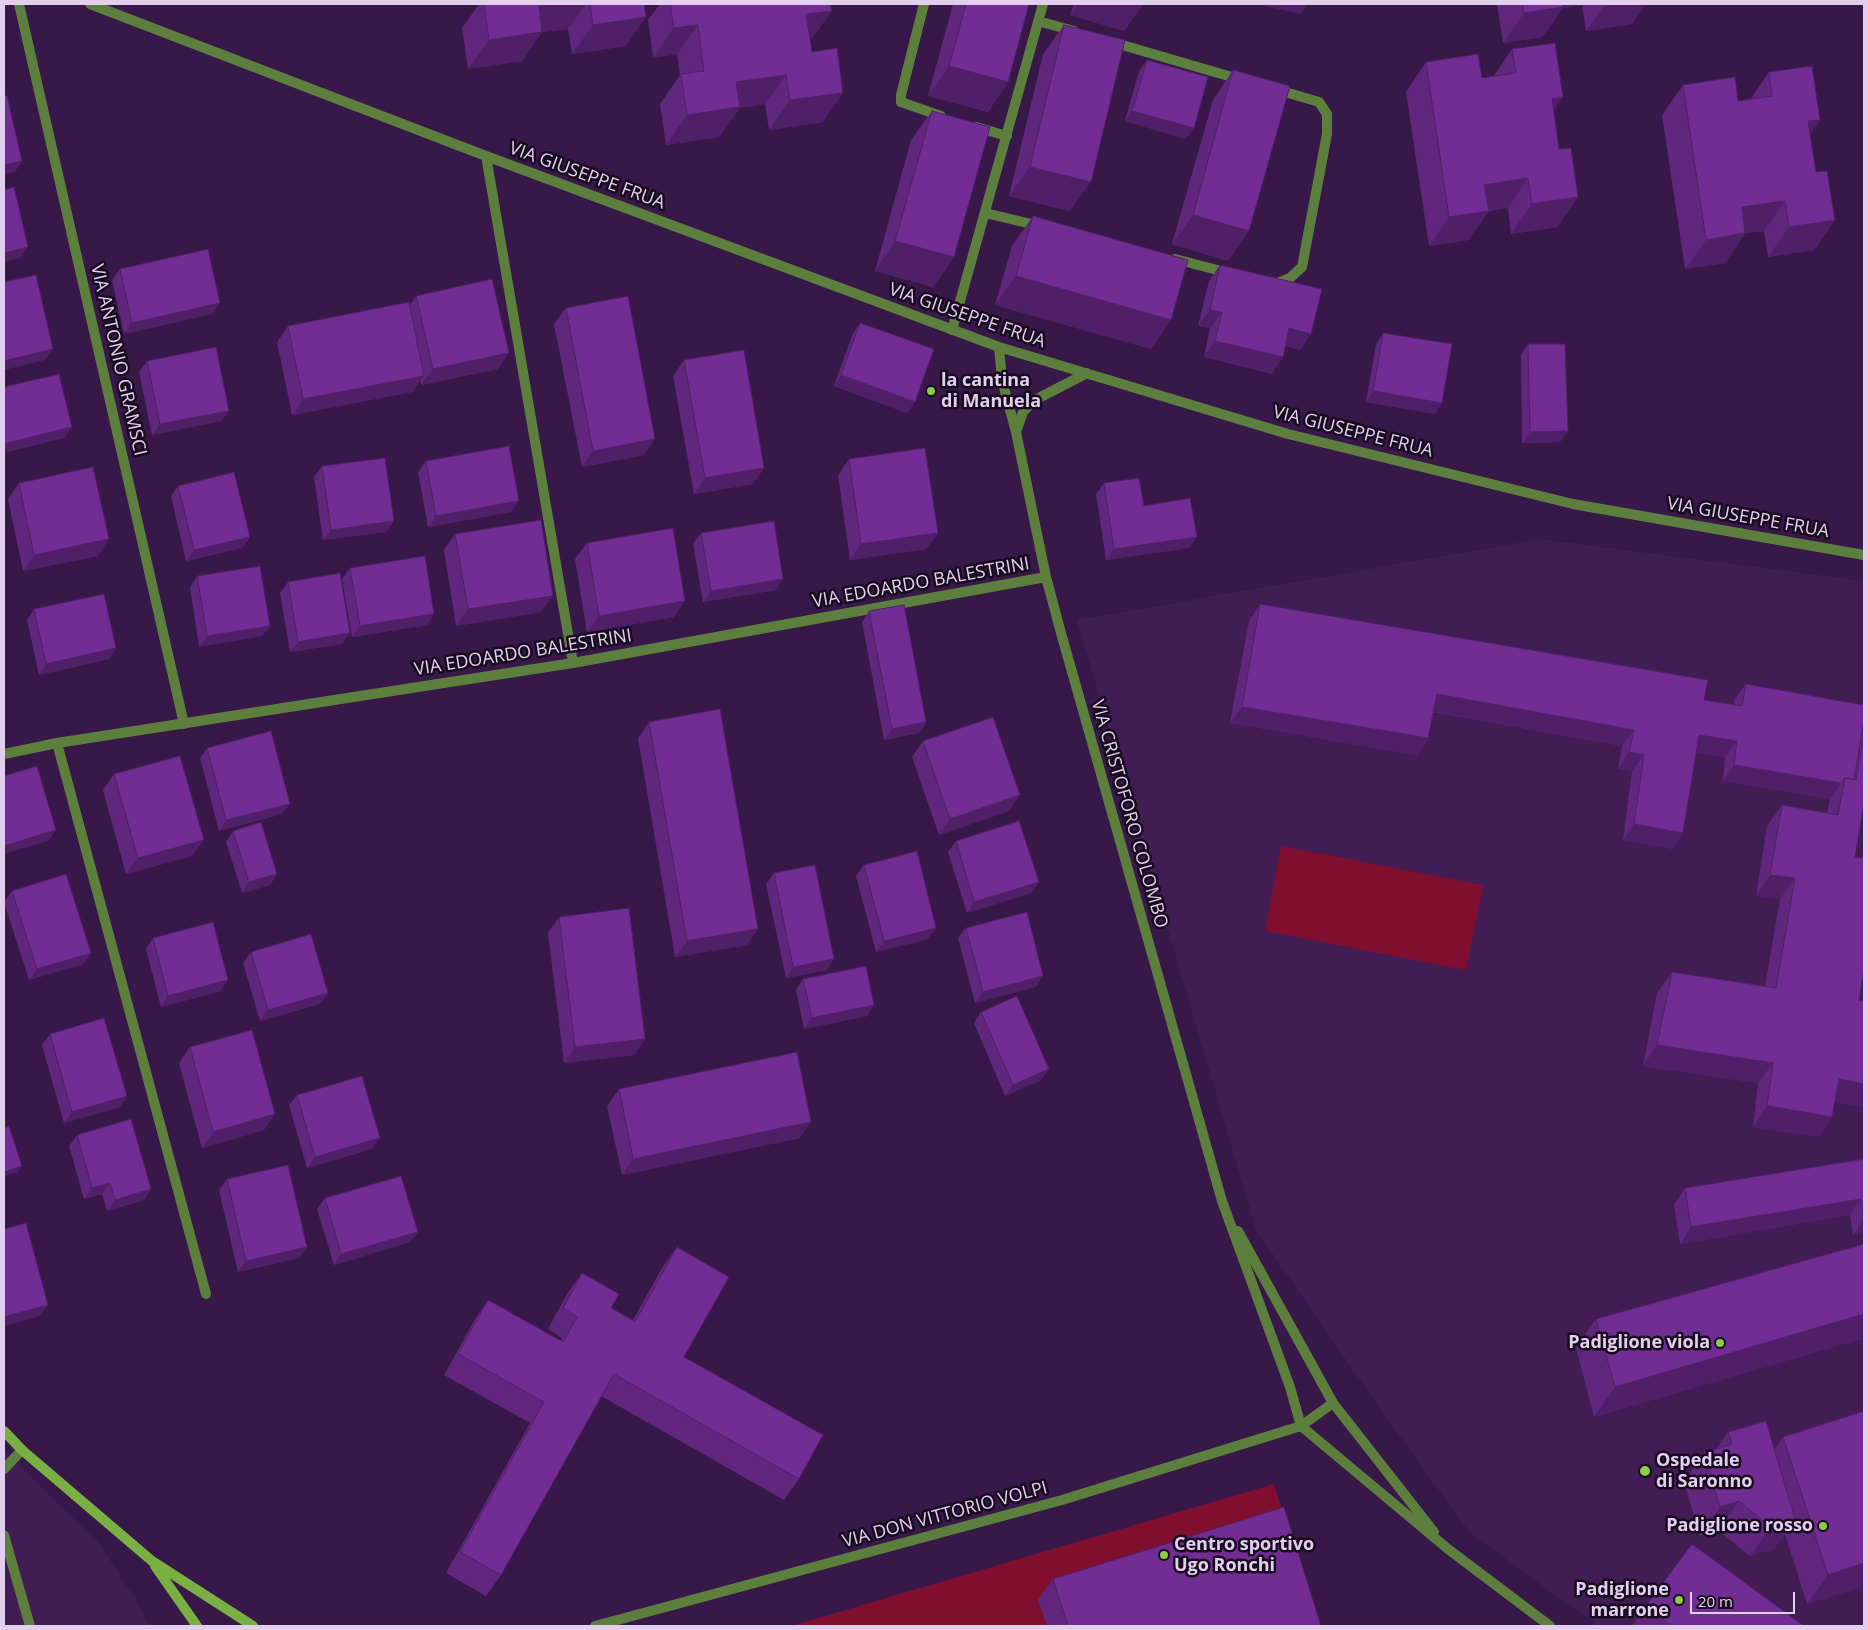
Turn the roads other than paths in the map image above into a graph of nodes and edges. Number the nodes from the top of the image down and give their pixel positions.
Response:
1 (19, 4) edge
2 (90, 4) edge
3 (924, 4) edge
4 (1043, 4) edge
5 (1038, 21) junction
6 (1085, 34) edge
7 (1104, 40) edge
8 (1007, 136) junction
9 (486, 156) junction
10 (985, 212) junction
11 (1052, 229) edge
12 (1169, 258) edge
13 (1236, 274) edge
14 (1266, 282) edge
15 (952, 330) junction
16 (999, 347) junction
17 (1087, 373) junction
18 (1016, 432) junction
19 (1864, 555) edge
20 (1046, 577) junction
21 (573, 663) junction
22 (184, 724) junction
23 (57, 743) junction
24 (4, 754) edge
25 (1222, 1201) junction
26 (206, 1294) dead end
27 (1334, 1403) junction
28 (1301, 1426) junction
29 (4, 1431) edge
30 (22, 1450) junction
31 (4, 1468) edge
32 (4, 1535) edge
33 (1448, 1548) junction
34 (152, 1561) junction
35 (30, 1626) edge
36 (197, 1626) edge
37 (253, 1626) edge
38 (595, 1626) edge
39 (1550, 1626) edge

1 - 22 street, VIA ANTONIO GRAMSCI
2 - 9 street, VIA GIUSEPPE FRUA
3 - 8 street
4 - 5 street
5 - 6 street
5 - 8 street
7 - 14 street
8 - 10 street
9 - 15 street, VIA GIUSEPPE FRUA
9 - 21 street
10 - 11 street
10 - 15 street
12 - 13 street
15 - 16 street, VIA GIUSEPPE FRUA
16 - 17 street, VIA GIUSEPPE FRUA
16 - 18 street, VIA CRISTOFORO COLOMBO
17 - 18 street
17 - 19 street, VIA GIUSEPPE FRUA
18 - 20 street, VIA CRISTOFORO COLOMBO
20 - 21 street, VIA EDOARDO BALESTRINI
20 - 25 street, VIA CRISTOFORO COLOMBO
21 - 22 street, VIA EDOARDO BALESTRINI
22 - 23 street, VIA EDOARDO BALESTRINI
23 - 24 street, VIA EDOARDO BALESTRINI
23 - 26 street
25 - 27 street, VIA CRISTOFORO COLOMBO
25 - 28 street, VIA CRISTOFORO COLOMBO
27 - 28 street
27 - 33 street, VIA CRISTOFORO COLOMBO
28 - 33 street, VIA CRISTOFORO COLOMBO
28 - 38 street, VIA DON VITTORIO VOLPI
29 - 30 street
30 - 31 street
30 - 34 street
32 - 35 street
33 - 39 street, VIA CRISTOFORO COLOMBO
34 - 36 street
34 - 37 street

